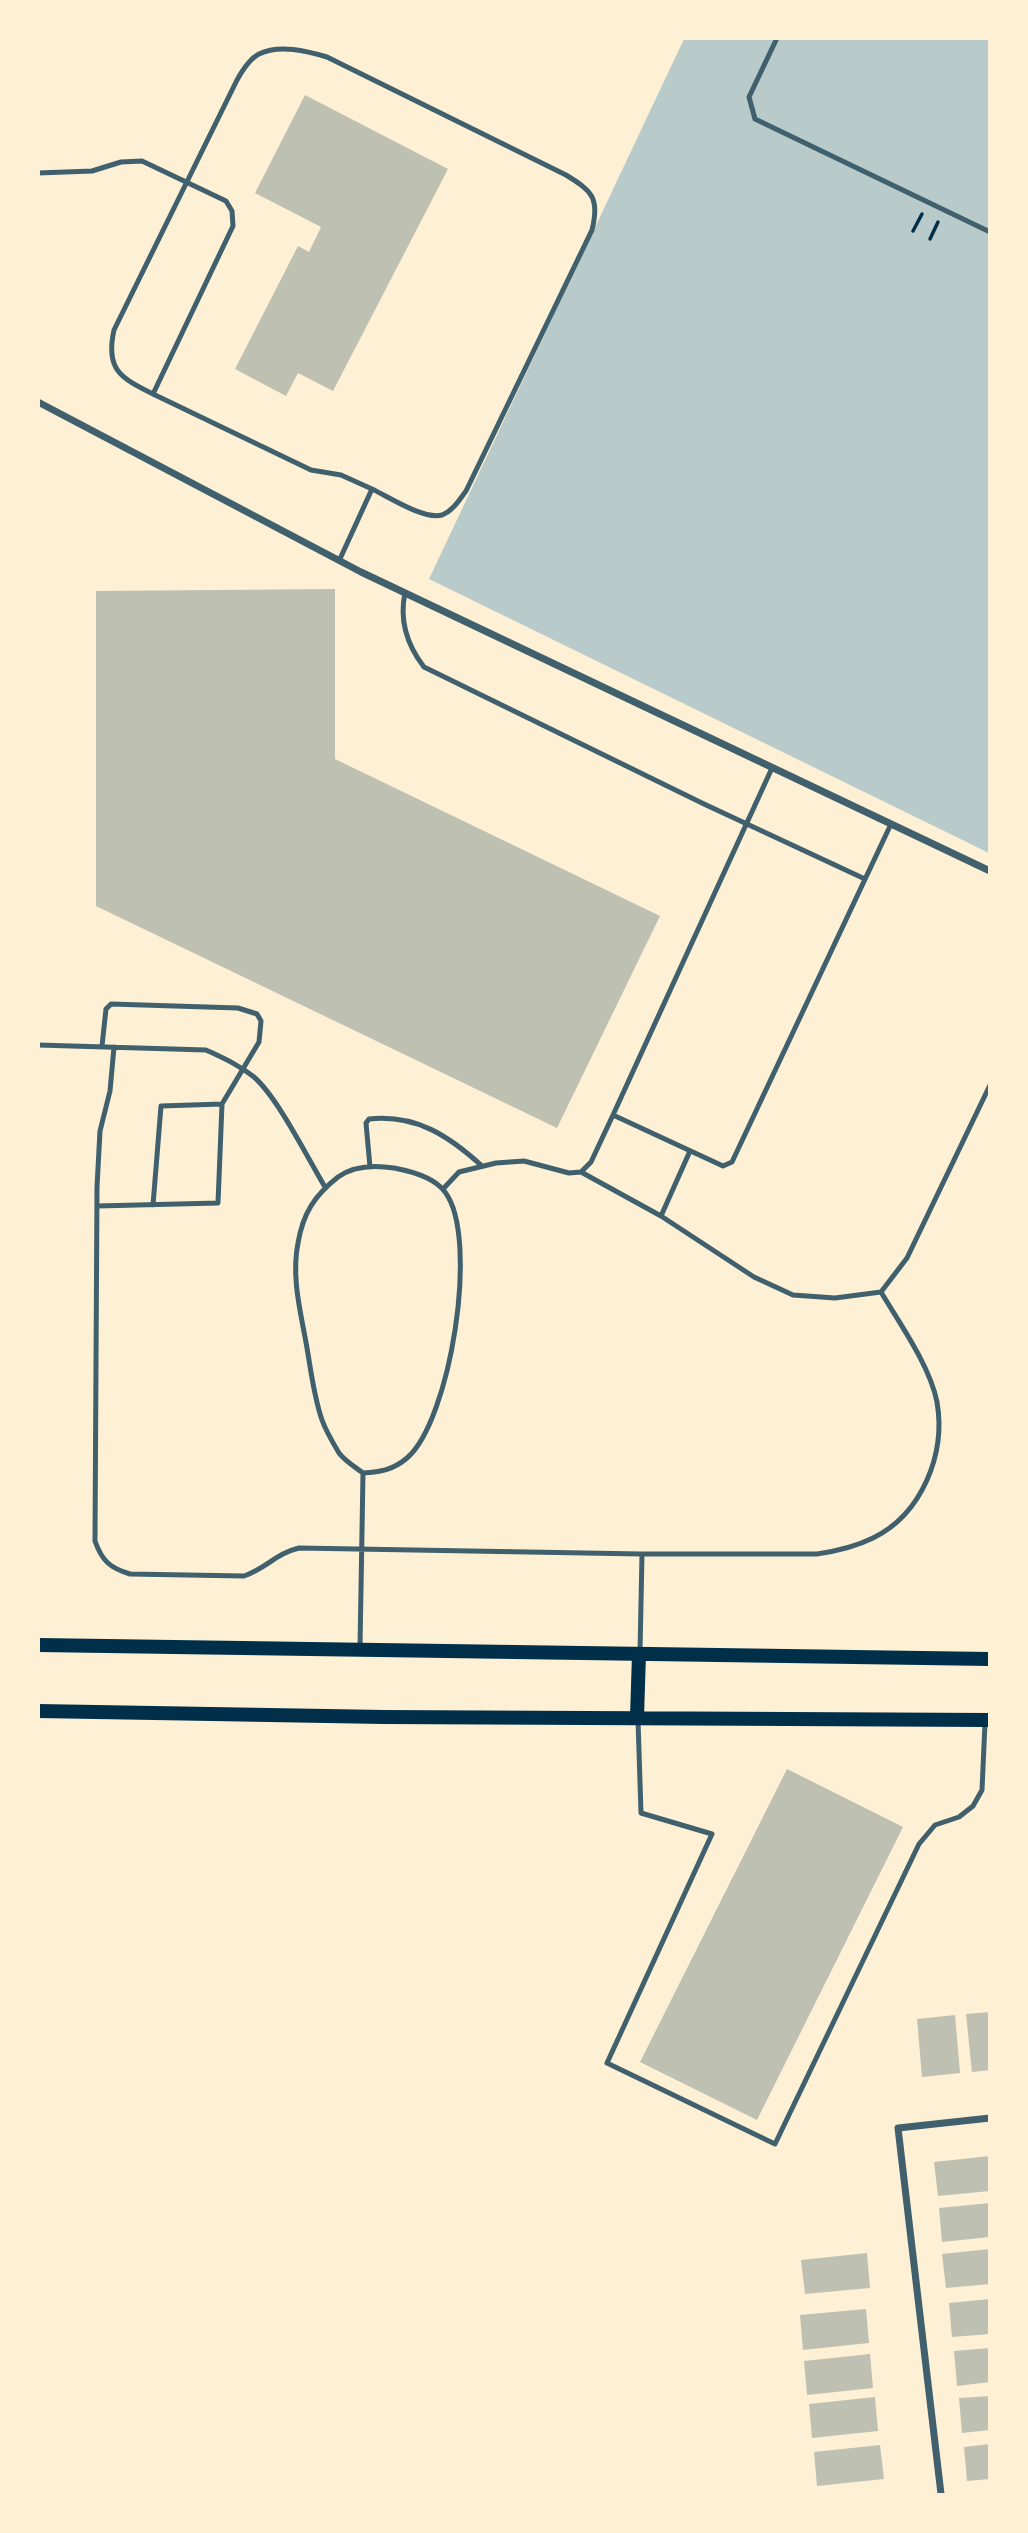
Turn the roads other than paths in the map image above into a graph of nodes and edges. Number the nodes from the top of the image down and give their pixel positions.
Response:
1 (777, 38) edge
2 (38, 173) edge
3 (185, 181) junction
4 (989, 232) edge
5 (153, 394) junction
6 (38, 402) edge
7 (372, 489) junction
8 (340, 561) junction
9 (405, 593) junction
10 (772, 768) junction
11 (746, 823) junction
12 (891, 824) junction
13 (989, 871) edge
14 (865, 879) junction
15 (38, 1045) edge
16 (102, 1046) junction
17 (114, 1047) junction
18 (242, 1068) junction
19 (989, 1085) edge
20 (222, 1104) junction
21 (613, 1115) junction
22 (690, 1151) junction
23 (482, 1166) junction
24 (370, 1167) junction
25 (581, 1172) junction
26 (325, 1187) junction
27 (443, 1189) junction
28 (153, 1205) junction
29 (97, 1206) junction
30 (661, 1216) junction
31 (881, 1292) junction
32 (363, 1473) junction
33 (360, 1549) junction
34 (642, 1553) junction
35 (38, 1645) edge
36 (359, 1650) junction
37 (639, 1654) junction
38 (989, 1659) edge
39 (38, 1712) edge
40 (638, 1717) junction
41 (987, 1720) edge
42 (989, 2118) edge
43 (941, 2494) edge

1 - 4 lane
2 - 3 lane
3 - 5 lane
3 - 5 lane
3 - 7 lane
5 - 7 lane
6 - 8 street
7 - 8 lane
8 - 9 street
9 - 10 street
9 - 11 lane
10 - 11 lane
10 - 12 street
11 - 14 lane
11 - 21 lane
12 - 13 street
12 - 14 lane
14 - 22 lane
15 - 16 lane
16 - 17 lane
16 - 18 lane
17 - 18 lane
17 - 29 lane
18 - 20 lane
18 - 26 lane
19 - 31 lane
20 - 28 lane
20 - 28 lane
21 - 22 lane
21 - 25 lane
22 - 30 lane
23 - 24 lane
23 - 25 lane
23 - 27 lane
24 - 26 lane
24 - 27 lane
25 - 30 lane
26 - 32 lane
27 - 32 lane
28 - 29 lane
29 - 33 lane
30 - 31 lane
31 - 34 lane
32 - 33 lane
33 - 34 lane
33 - 36 lane
34 - 37 lane
35 - 36 main road
36 - 37 main road
37 - 38 main road
37 - 40 main road
39 - 40 main road
40 - 41 main road
40 - 41 lane
42 - 43 street

